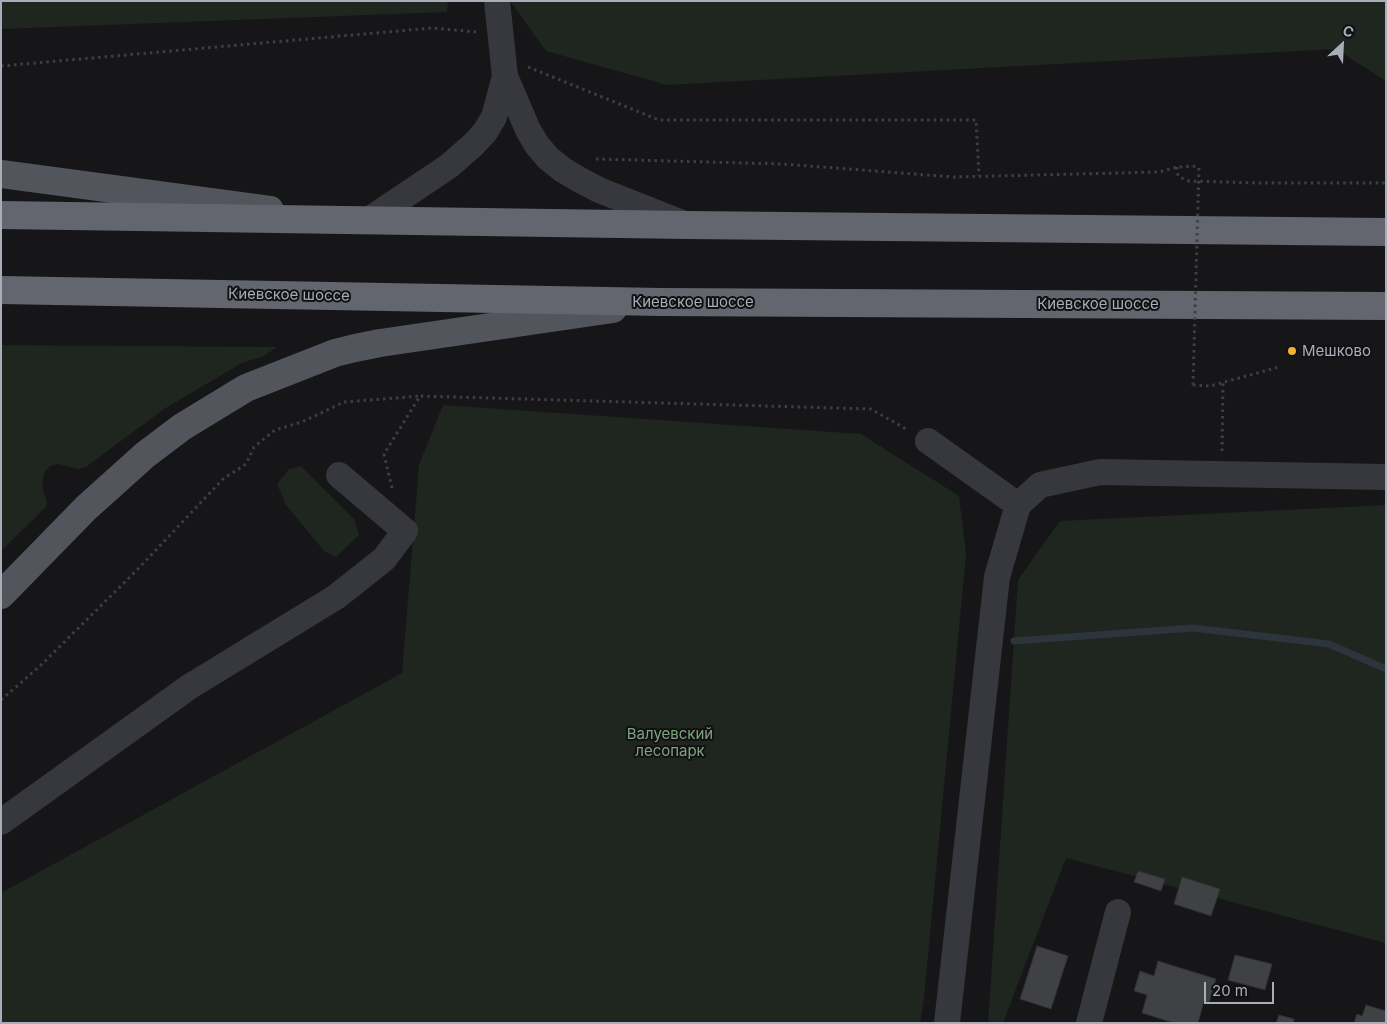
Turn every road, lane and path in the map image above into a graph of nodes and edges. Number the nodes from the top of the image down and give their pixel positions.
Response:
1 (496, 2) edge
2 (505, 76) junction
3 (588, 158) dead end
4 (1177, 167) junction
5 (1, 174) edge
6 (1386, 183) edge
7 (1, 215) edge
8 (362, 221) junction
9 (688, 225) junction
10 (1386, 232) edge
11 (1, 290) edge
12 (661, 302) junction
13 (1386, 306) edge
14 (1279, 367) dead end
15 (1223, 383) junction
16 (420, 396) junction
17 (928, 441) joint
18 (1222, 474) junction
19 (338, 476) dead end
20 (1386, 477) edge
21 (393, 490) dead end
22 (1018, 505) junction
23 (1, 595) edge
24 (1, 700) edge
25 (1, 822) edge
26 (1118, 912) dead end
27 (947, 1023) edge
28 (1090, 1023) edge

1 - 2 street
2 - 8 street
2 - 9 street
3 - 4 path
4 - 6 path
4 - 15 path, bridge
5 - 8 main road
7 - 8 highway
8 - 9 highway
9 - 10 highway
11 - 12 highway, Киевское шоссе
12 - 13 highway, Киевское шоссе
12 - 23 main road
14 - 15 path
15 - 18 path
16 - 17 path
16 - 21 path
16 - 24 path
17 - 22 street
18 - 20 street
18 - 22 street
19 - 25 street
22 - 27 street
26 - 28 street

